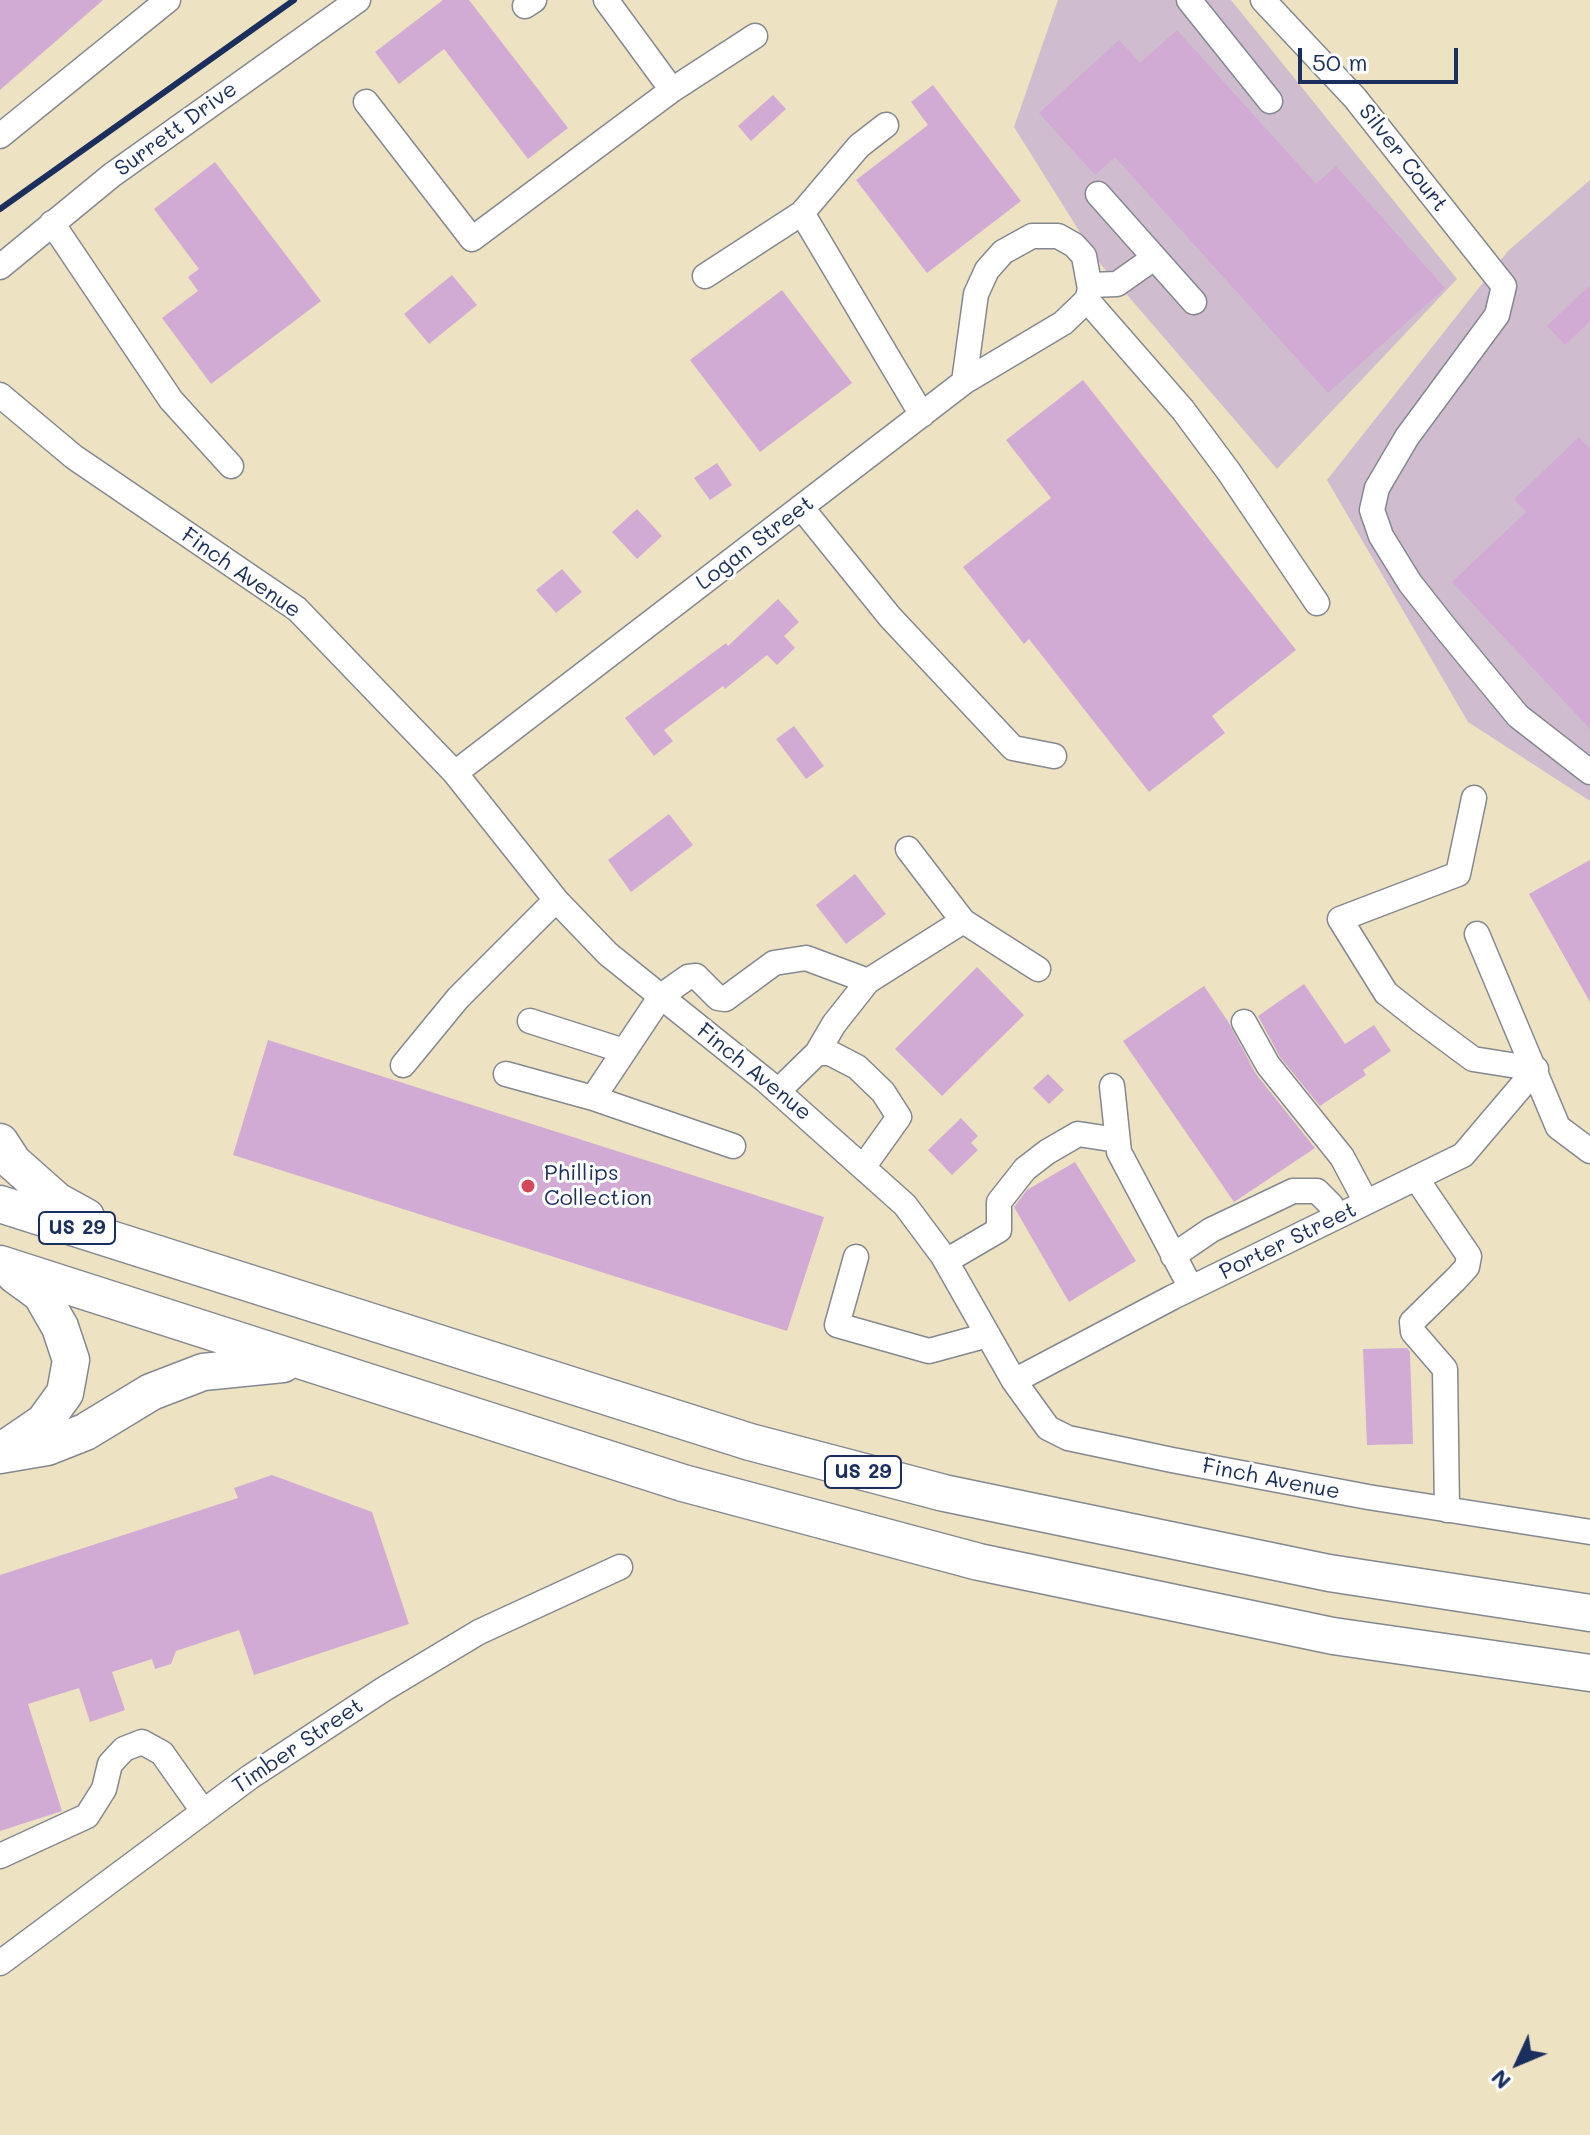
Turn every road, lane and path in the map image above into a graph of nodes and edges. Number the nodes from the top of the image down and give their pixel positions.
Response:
1 (168, 0) edge
2 (358, 0) edge
3 (606, 0) edge
4 (1189, 0) edge
5 (1263, 0) edge
6 (755, 36) dead end
7 (672, 90) junction
8 (1270, 101) dead end
9 (366, 102) dead end
10 (886, 125) dead end
11 (0, 136) edge
12 (1098, 194) dead end
13 (802, 213) junction
14 (52, 223) junction
15 (1154, 258) junction
16 (0, 267) edge
17 (705, 276) dead end
18 (1088, 292) junction
19 (1194, 302) dead end
20 (964, 382) junction
21 (0, 395) edge
22 (922, 415) junction
23 (231, 466) dead end
24 (801, 507) junction
25 (1317, 603) dead end
26 (1054, 756) dead end
27 (1590, 772) edge
28 (455, 773) junction
29 (1474, 798) dead end
30 (908, 849) dead end
31 (556, 900) junction
32 (963, 921) junction
33 (1477, 934) dead end
34 (1038, 969) dead end
35 (868, 981) junction
36 (661, 996) junction
37 (530, 1021) dead end
38 (1244, 1022) dead end
39 (624, 1051) junction
40 (817, 1053) junction
41 (403, 1065) dead end
42 (1536, 1069) junction
43 (506, 1074) dead end
44 (1112, 1086) dead end
45 (778, 1091) junction
46 (593, 1098) junction
47 (1117, 1140) junction
48 (0, 1142) edge
49 (733, 1146) dead end
50 (1590, 1151) edge
51 (864, 1166) junction
52 (1416, 1178) junction
53 (1366, 1202) junction
54 (0, 1204) edge
55 (1336, 1217) junction
56 (154, 1253) junction
57 (1173, 1256) junction
58 (856, 1257) dead end
59 (946, 1261) junction
60 (0, 1264) edge
61 (1191, 1288) junction
62 (988, 1335) junction
63 (307, 1363) junction
64 (1014, 1381) junction
65 (0, 1453) edge
66 (1447, 1510) junction
67 (1590, 1532) edge
68 (620, 1567) dead end
69 (1590, 1613) edge
70 (1590, 1673) edge
71 (203, 1811) junction
72 (0, 1856) edge
73 (0, 1963) edge

1 - 11 street
2 - 14 street, Surrett Drive
3 - 7 street
4 - 8 street
5 - 27 street, Silver Court
6 - 7 street
7 - 9 street
10 - 13 street
12 - 15 street
13 - 17 street
13 - 22 street
14 - 16 street, Surrett Drive
14 - 23 street
15 - 18 street
15 - 19 street
18 - 20 street, Logan Street
18 - 20 street
18 - 25 street
20 - 22 street, Logan Street
21 - 28 street, Finch Avenue
22 - 24 street, Logan Street
24 - 26 street
24 - 28 street, Logan Street
28 - 31 street, Finch Avenue
29 - 42 street
30 - 32 street
31 - 36 street, Finch Avenue
31 - 41 street
32 - 34 street
32 - 35 street
33 - 42 street
35 - 36 street
35 - 40 street
36 - 39 street
36 - 45 street, Finch Avenue
37 - 39 street
38 - 53 street
39 - 46 street
40 - 45 street
40 - 51 street
42 - 50 street
42 - 52 street, Porter Street
43 - 46 street
44 - 47 street
45 - 51 street, Finch Avenue
46 - 49 street
47 - 57 street
47 - 59 street
48 - 56 highway
51 - 59 street, Finch Avenue
52 - 53 street, Porter Street
52 - 66 street
53 - 55 street, Porter Street
54 - 56 highway, US 29
55 - 57 street
55 - 61 street, Porter Street
56 - 69 highway, US 29
57 - 61 street
58 - 62 street
59 - 62 street, Finch Avenue
60 - 63 highway, US 29
60 - 65 highway
61 - 64 street, Porter Street
62 - 64 street, Finch Avenue
63 - 65 highway
63 - 70 highway, US 29
64 - 66 street, Finch Avenue
66 - 67 street, Finch Avenue
68 - 71 street, Timber Street
71 - 72 street
71 - 73 street, Timber Street

